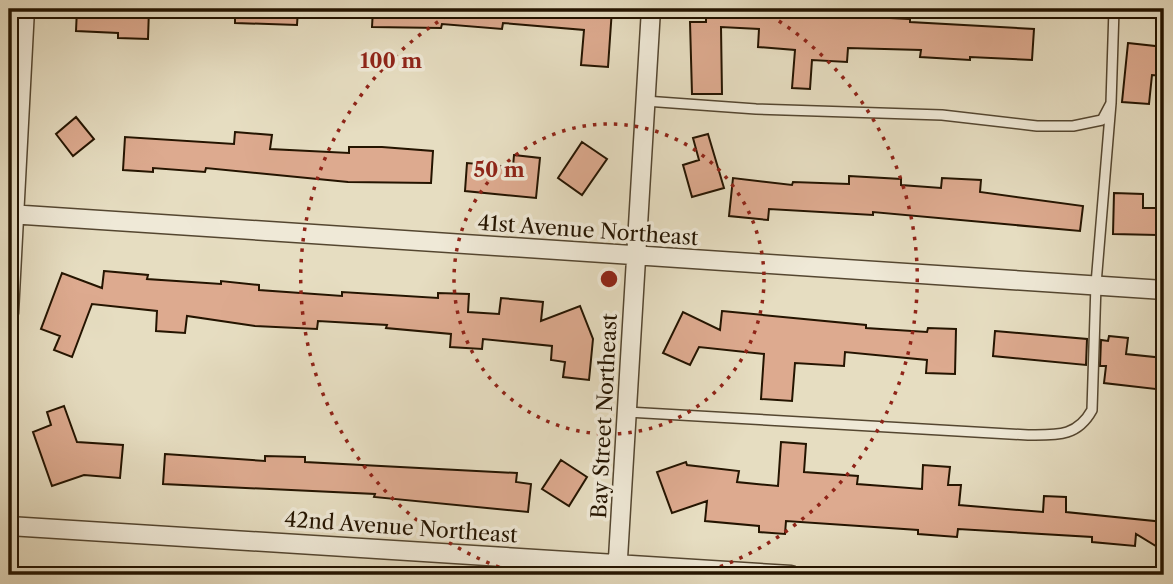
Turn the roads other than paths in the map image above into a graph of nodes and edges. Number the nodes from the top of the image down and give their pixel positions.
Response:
1 (25, 9) edge
2 (651, 9) edge
3 (1114, 9) edge
4 (16, 53) edge
5 (645, 100) junction
6 (1111, 103) junction
7 (12, 214) edge
8 (636, 256) junction
9 (1096, 284) junction
10 (1164, 290) edge
11 (9, 313) edge
12 (627, 412) junction
13 (9, 526) edge
14 (617, 569) edge
15 (791, 575) edge

1 - 4 street
2 - 5 street, Bay Street Northeast
3 - 6 lane
4 - 7 street
5 - 6 lane
5 - 8 street, Bay Street Northeast
6 - 9 lane
7 - 8 street, 41st Avenue Northeast
7 - 11 street
8 - 9 street, 41st Avenue Northeast
8 - 12 street, Bay Street Northeast
9 - 10 street, 41st Avenue Northeast
9 - 12 lane
12 - 14 street, Bay Street Northeast
13 - 14 street, 42nd Avenue Northeast
14 - 15 street, 42nd Avenue Northeast

